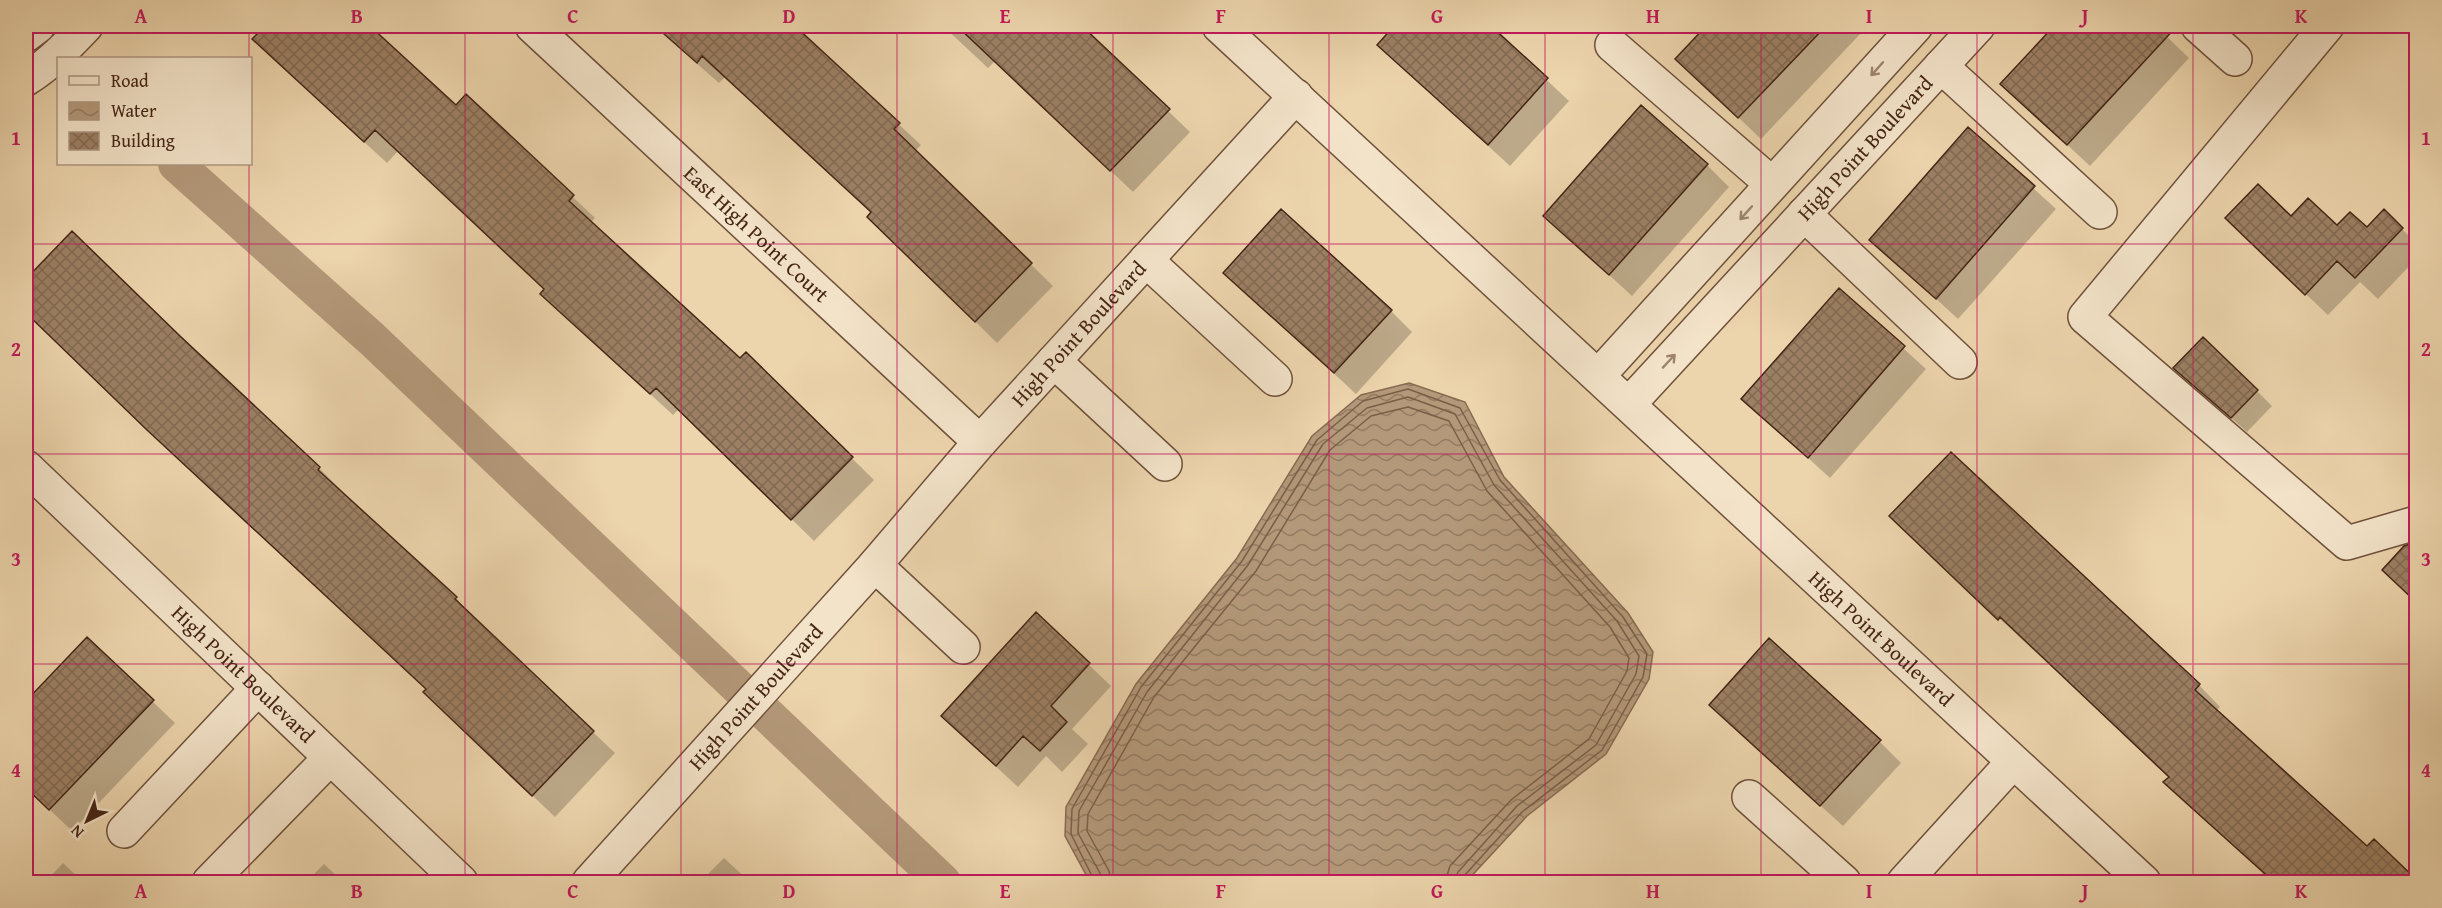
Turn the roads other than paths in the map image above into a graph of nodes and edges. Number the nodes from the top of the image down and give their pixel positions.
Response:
1 (38, 26) edge
2 (86, 26) edge
3 (532, 26) edge
4 (1220, 26) edge
5 (1978, 26) edge
6 (2198, 26) edge
7 (2327, 26) edge
8 (1908, 28) edge
9 (26, 35) edge
10 (1612, 45) dead end
11 (2235, 59) dead end
12 (1941, 66) junction
13 (26, 79) edge
14 (1296, 96) junction
15 (1772, 184) junction
16 (2100, 212) dead end
17 (1804, 214) junction
18 (1146, 260) junction
19 (1054, 361) junction
20 (1960, 362) dead end
21 (1599, 375) junction
22 (1275, 379) dead end
23 (1629, 404) junction
24 (980, 442) junction
25 (1165, 464) dead end
26 (26, 466) edge
27 (2416, 523) edge
28 (875, 565) junction
29 (963, 647) dead end
30 (258, 688) junction
31 (330, 758) junction
32 (2013, 762) junction
33 (1749, 797) dead end
34 (124, 831) dead end
35 (209, 882) edge
36 (461, 882) edge
37 (589, 882) edge
38 (1844, 882) edge
39 (1904, 882) edge
40 (2144, 882) edge

1 - 9 street
2 - 13 street
3 - 24 street, East High Point Court
4 - 14 street
5 - 12 street, High Point Boulevard
6 - 11 street
7 - 27 street
8 -> 15 street, High Point Boulevard
10 - 15 street
12 - 16 street
12 - 17 street, High Point Boulevard
14 - 18 street, High Point Boulevard
14 - 21 street, High Point Boulevard
15 -> 21 street, High Point Boulevard
17 - 20 street
23 -> 17 street, High Point Boulevard
18 - 19 street, High Point Boulevard
18 - 22 street
19 - 24 street, High Point Boulevard
19 - 25 street
21 - 23 street, High Point Boulevard
23 - 32 street, High Point Boulevard
24 - 28 street, High Point Boulevard
26 - 30 street, High Point Boulevard
28 - 29 street
28 - 37 street, High Point Boulevard
30 - 31 street, High Point Boulevard
30 - 34 street
31 - 35 street
31 - 36 street, High Point Boulevard
32 - 39 street
32 - 40 street, High Point Boulevard
33 - 38 street

